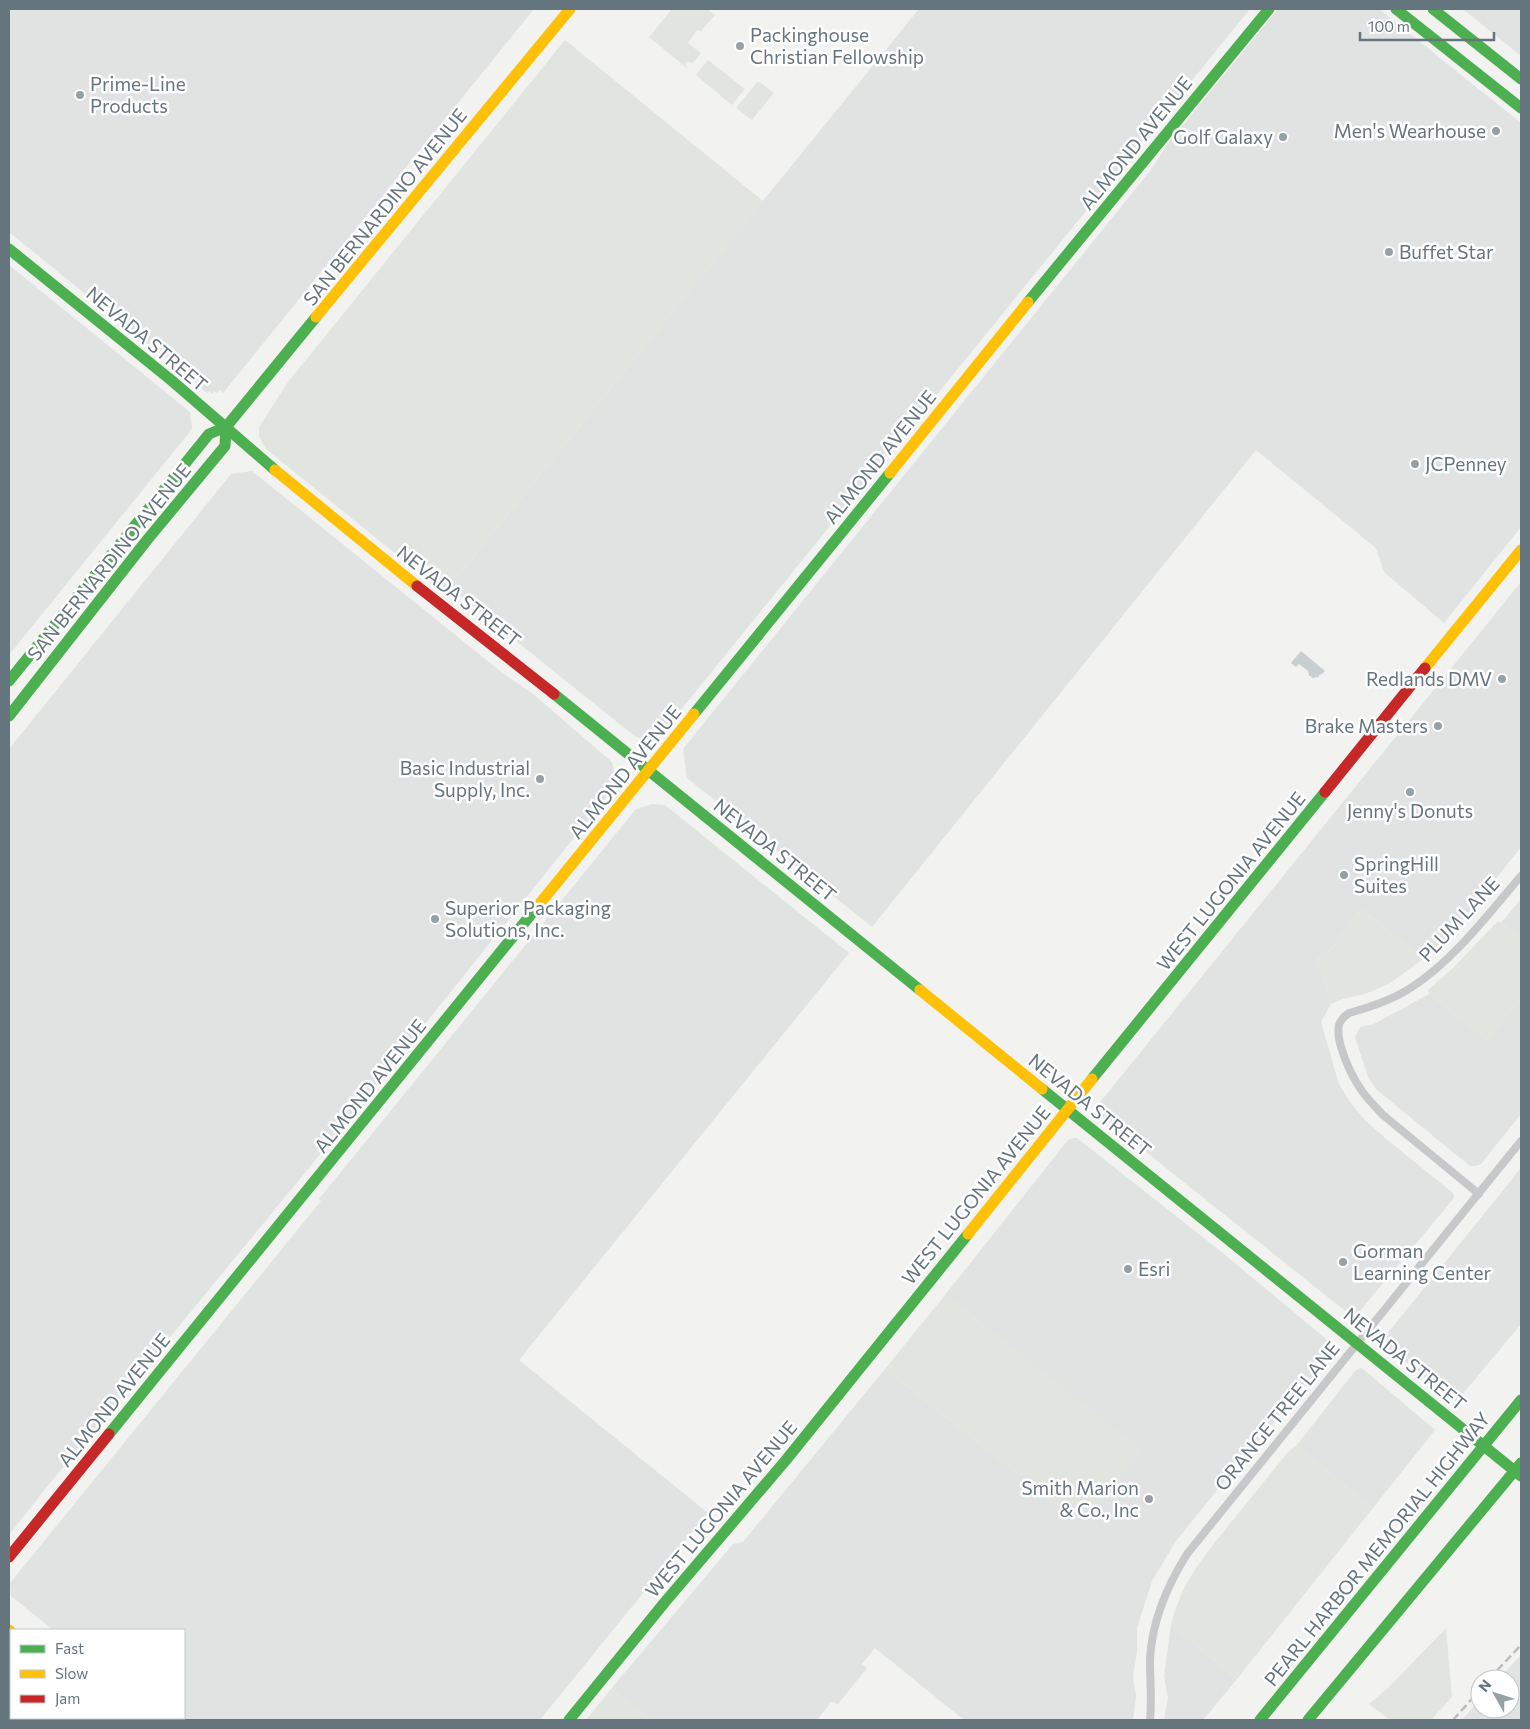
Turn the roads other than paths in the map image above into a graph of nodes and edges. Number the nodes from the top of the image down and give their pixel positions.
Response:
1 (570, 9) edge
2 (1269, 9) edge
3 (1396, 9) edge
4 (1433, 9) edge
5 (1521, 79) edge
6 (1521, 108) edge
7 (9, 249) edge
8 (226, 427) junction
9 (1521, 550) edge
10 (9, 681) edge
11 (9, 716) edge
12 (649, 771) junction
13 (1521, 876) edge
14 (1068, 1109) junction
15 (1521, 1141) edge
16 (1479, 1194) junction
17 (1357, 1343) junction
18 (1521, 1400) edge
19 (1521, 1463) edge
20 (1521, 1476) edge
21 (9, 1557) edge
22 (569, 1720) edge
23 (1150, 1720) edge
24 (1260, 1720) edge
25 (1308, 1720) edge

1 - 8 main road, SAN BERNARDINO AVENUE
2 - 12 main road, ALMOND AVENUE
3 - 6 main road
4 - 5 main road
7 - 8 main road, NEVADA STREET
8 - 10 main road, SAN BERNARDINO AVENUE
8 - 11 main road, SAN BERNARDINO AVENUE
8 - 12 main road, NEVADA STREET
9 - 14 main road, WEST LUGONIA AVENUE
12 - 14 main road, NEVADA STREET
12 - 21 main road, ALMOND AVENUE
13 - 16 street, PLUM LANE
14 - 17 main road, NEVADA STREET
14 - 22 main road, WEST LUGONIA AVENUE
15 - 16 street, ORANGE TREE LANE
16 - 17 street, ORANGE TREE LANE
17 - 20 main road, NEVADA STREET
17 - 23 street, ORANGE TREE LANE
18 - 24 main road, PEARL HARBOR MEMORIAL HIGHWAY
19 - 25 main road

